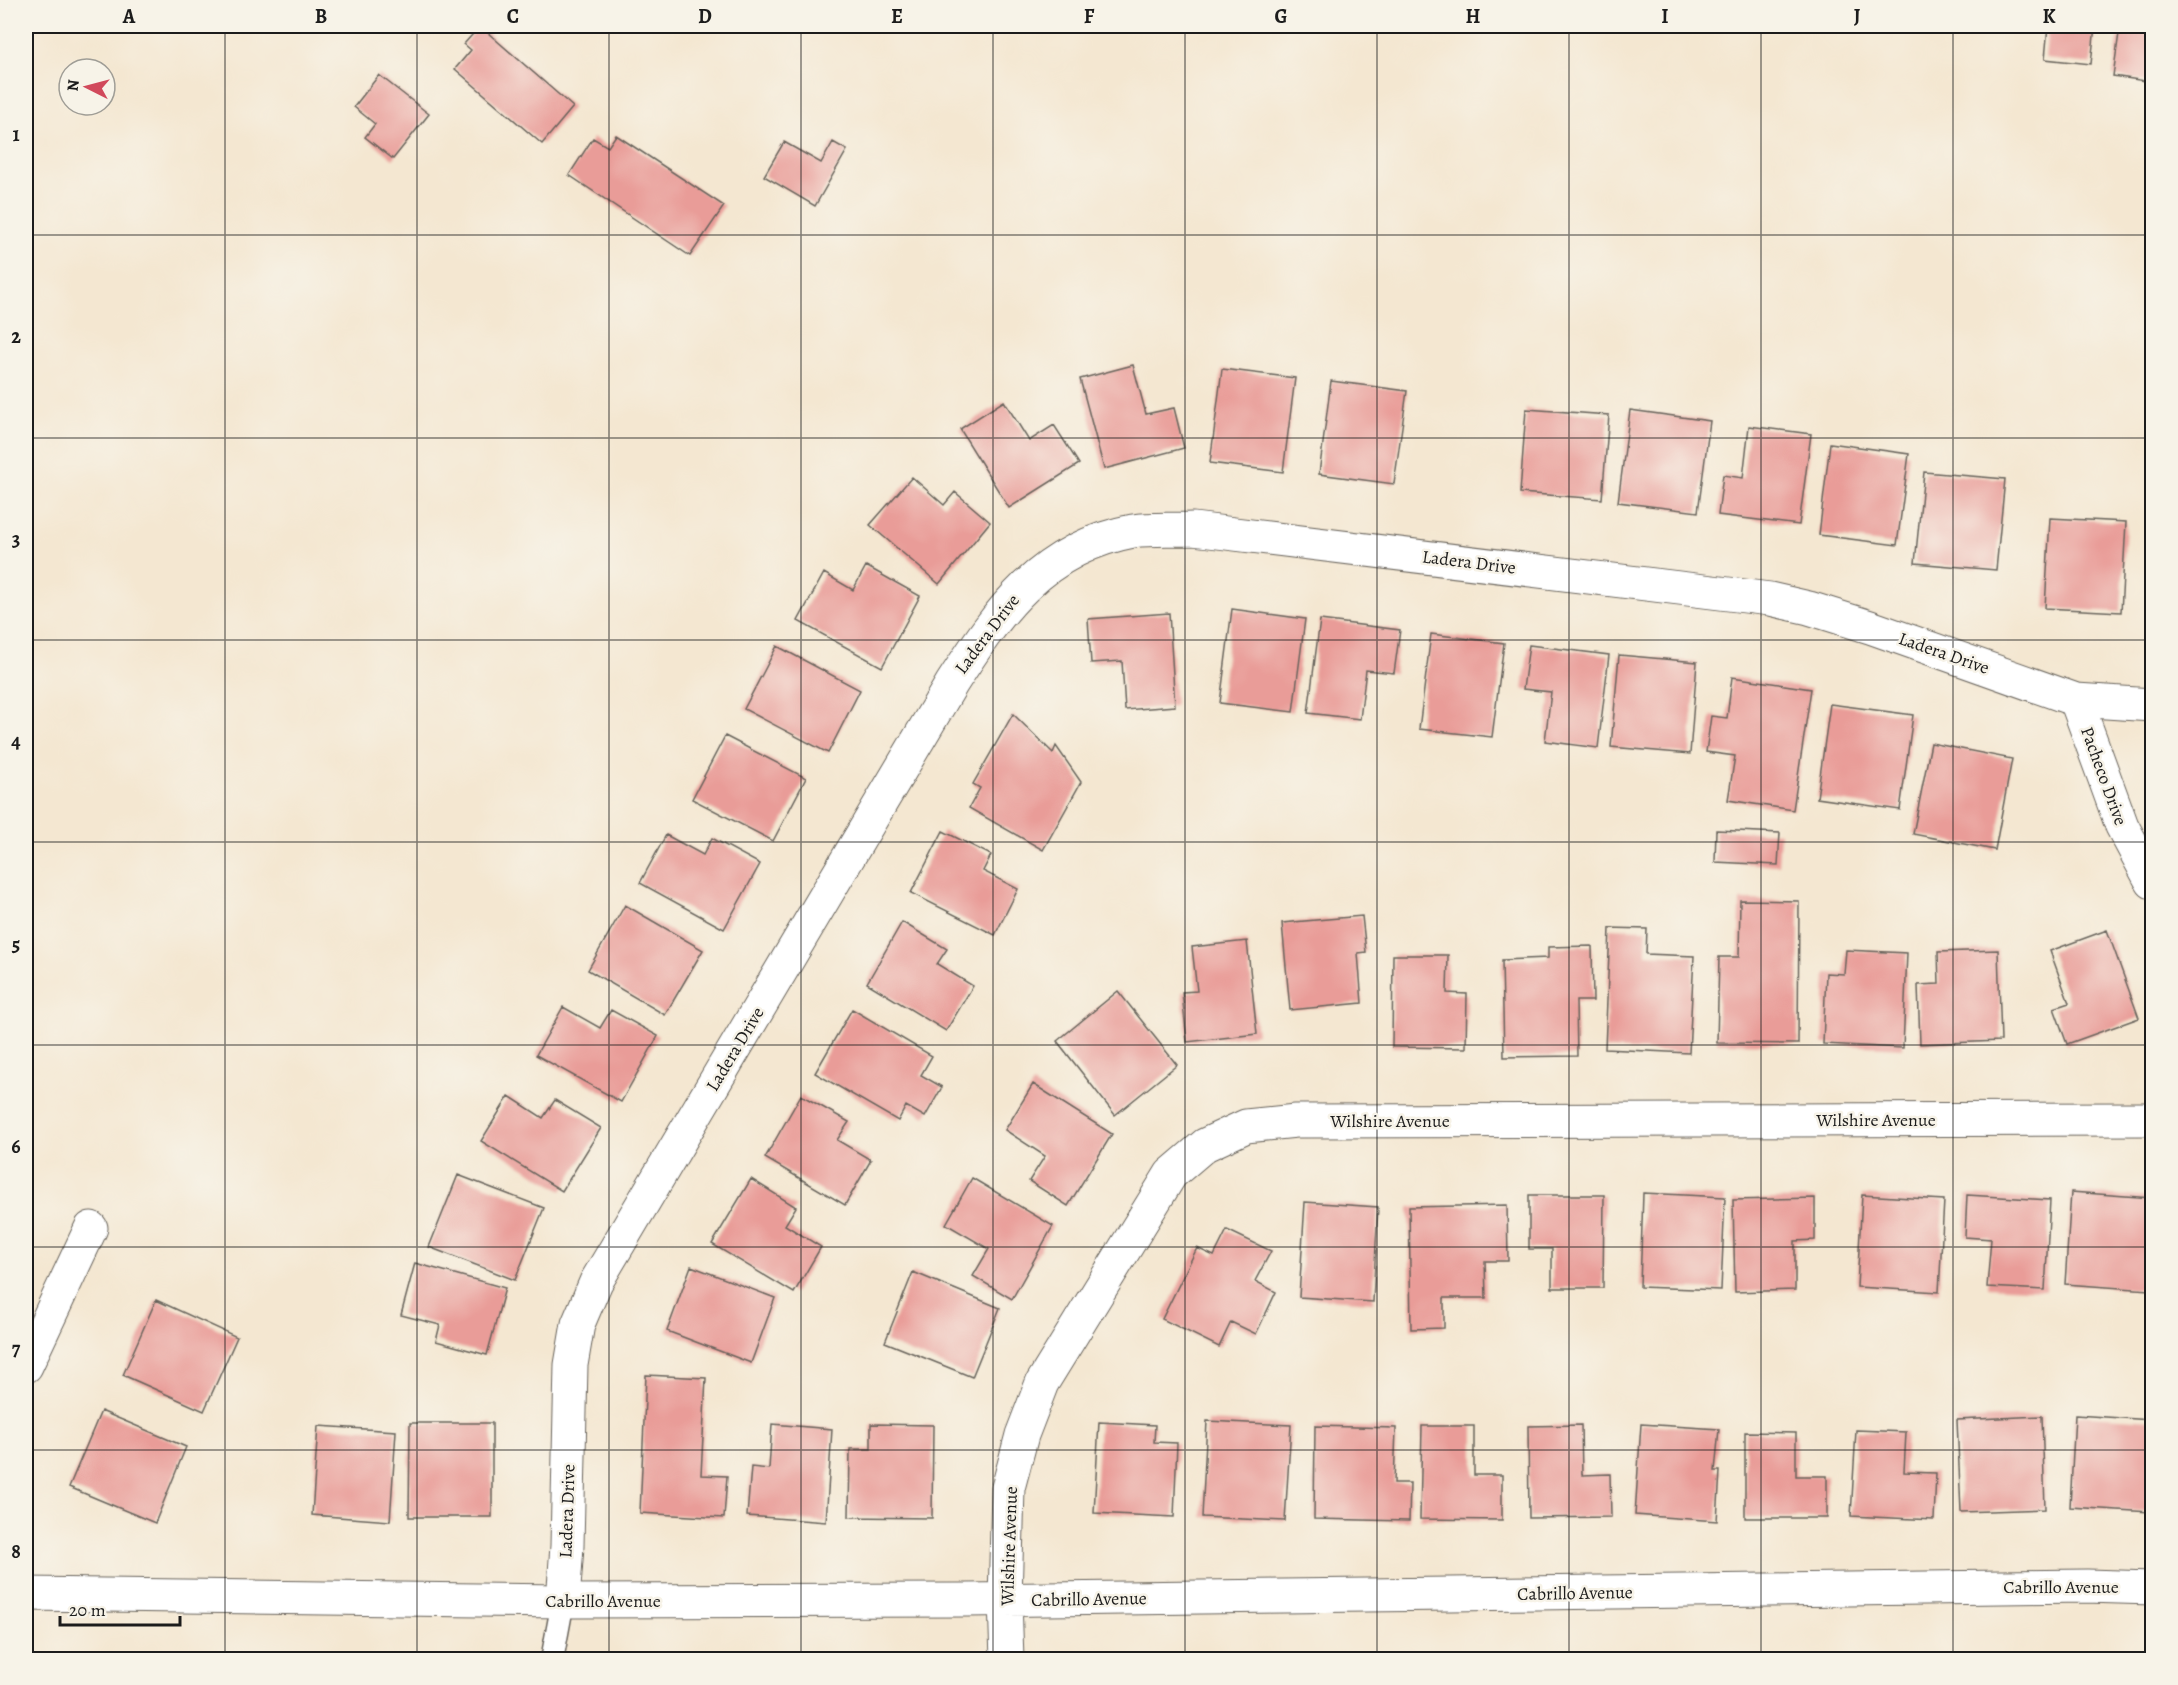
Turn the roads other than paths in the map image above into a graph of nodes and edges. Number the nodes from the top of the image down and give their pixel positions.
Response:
1 (2076, 700) junction
2 (2152, 705) edge
3 (2152, 882) edge
4 (2152, 1119) edge
5 (91, 1228) dead end
6 (26, 1366) edge
7 (2152, 1588) edge
8 (26, 1594) edge
9 (1005, 1600) junction
10 (563, 1601) junction
11 (552, 1659) edge
12 (1007, 1659) edge

1 - 2 street, Ladera Drive
1 - 3 street, Pacheco Drive
1 - 10 street, Ladera Drive
4 - 9 street, Wilshire Avenue
5 - 6 street
7 - 9 street, Cabrillo Avenue
8 - 10 street, Cabrillo Avenue
9 - 10 street, Cabrillo Avenue
9 - 12 street, Wilshire Avenue
10 - 11 lane

